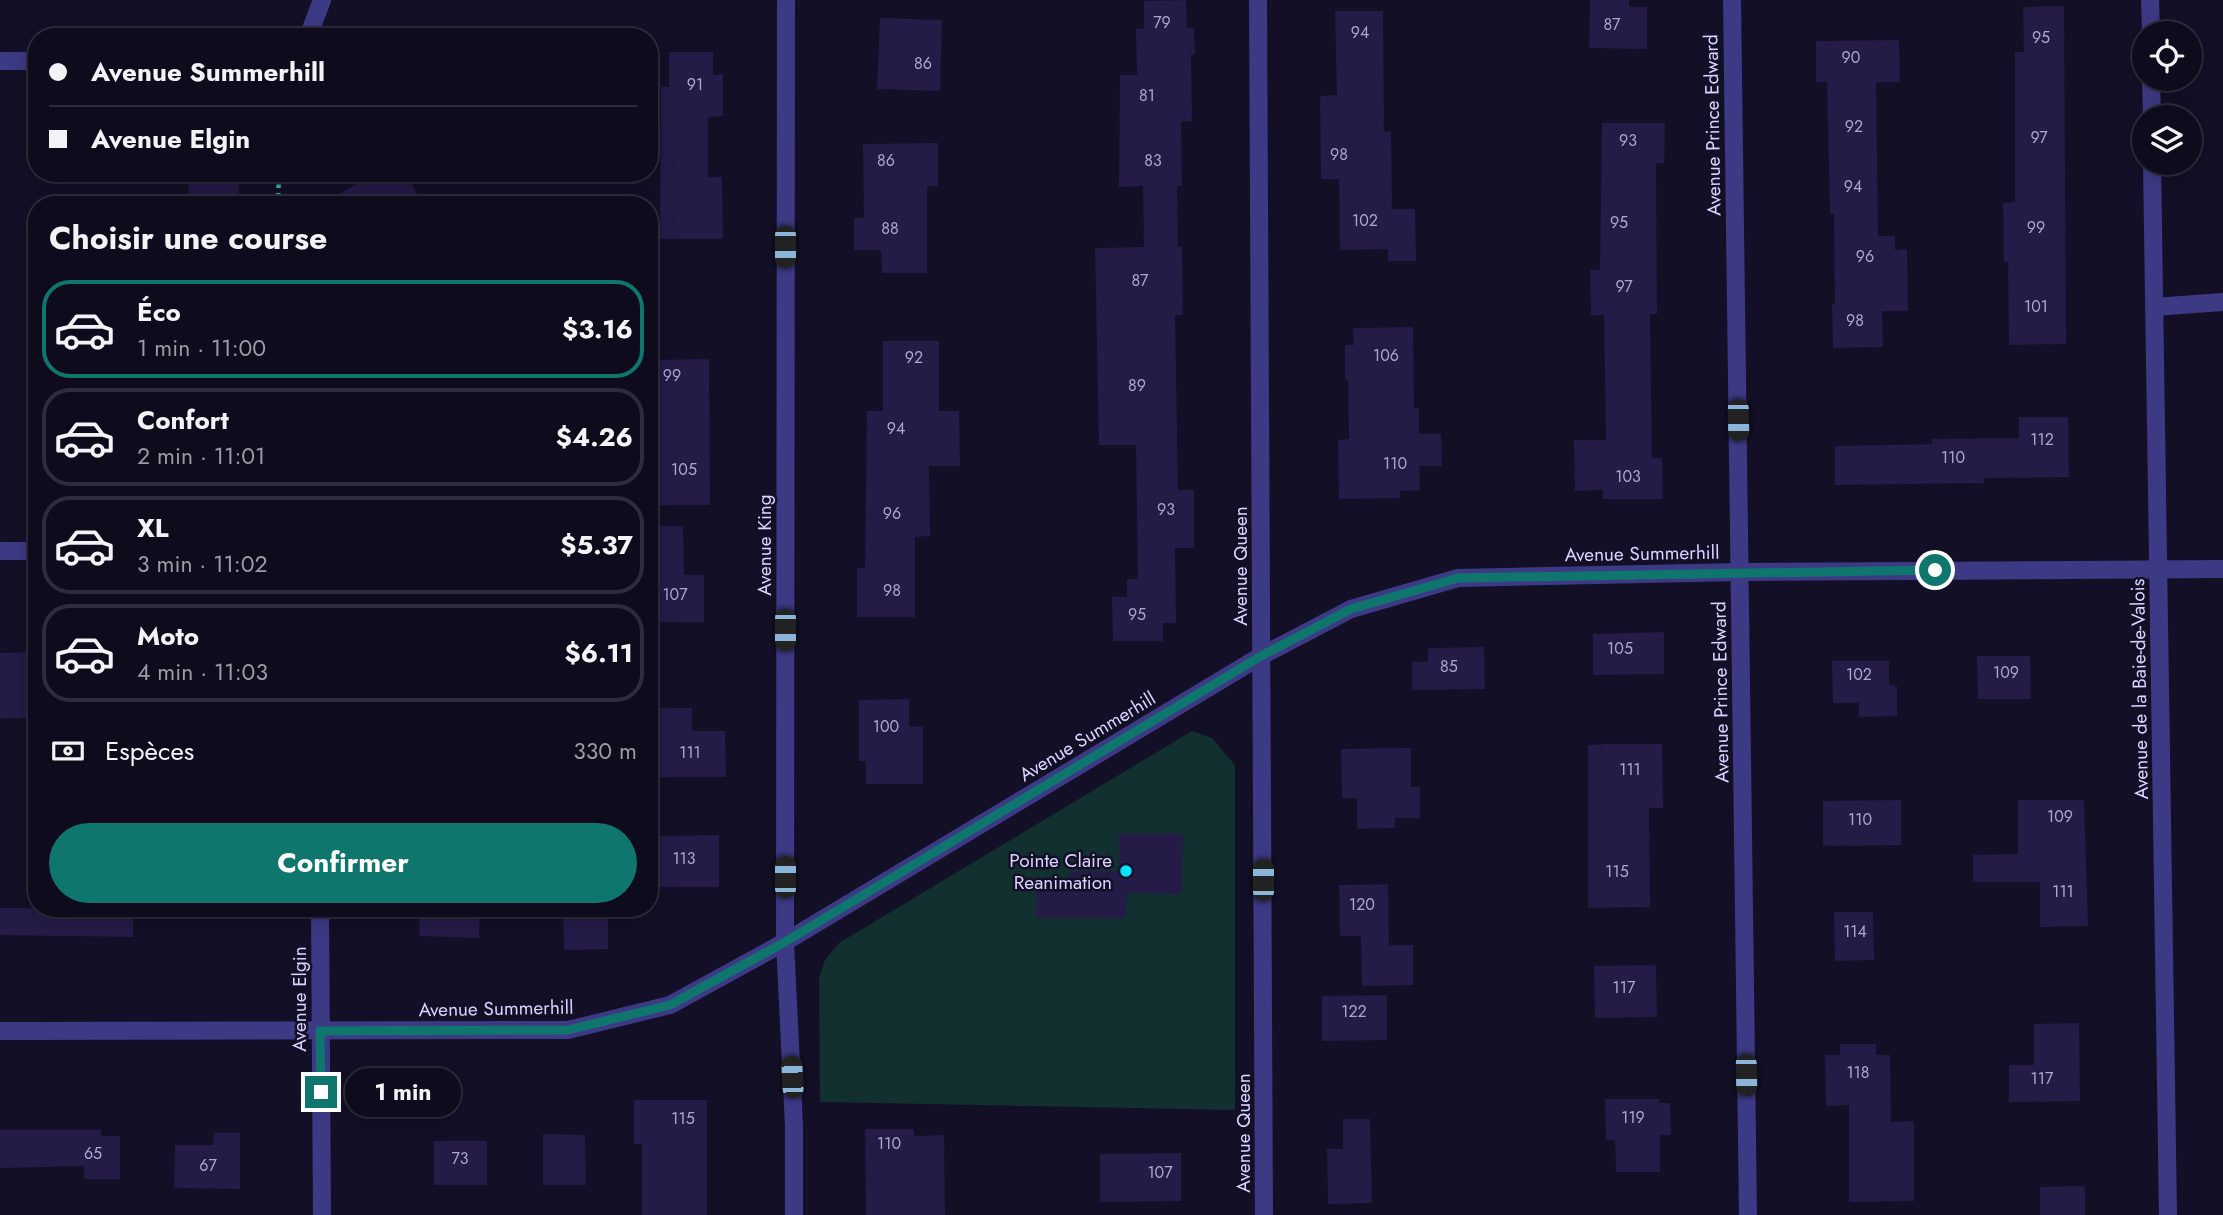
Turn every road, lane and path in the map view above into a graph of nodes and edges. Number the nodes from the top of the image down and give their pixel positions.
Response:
1 (322, 0) edge
2 (786, 0) edge
3 (1258, 0) edge
4 (1731, 0) edge
5 (2150, 0) edge
6 (2151, 21) edge
7 (311, 28) edge
8 (0, 61) edge
9 (28, 61) edge
10 (2152, 175) edge
11 (2223, 302) edge
12 (2154, 307) junction
13 (0, 551) edge
14 (28, 551) edge
15 (2159, 569) junction
16 (2223, 569) edge
17 (1740, 572) junction
18 (1261, 656) junction
19 (320, 917) edge
20 (785, 942) junction
21 (0, 1031) edge
22 (320, 1031) junction
23 (322, 1215) edge
24 (794, 1215) edge
25 (1264, 1215) edge
26 (1748, 1215) edge
27 (2168, 1215) edge

1 - 7 street
2 - 20 street, Avenue King
3 - 18 street, Avenue Queen
4 - 17 street, Avenue Prince Edward
5 - 6 street
8 - 9 street
10 - 12 street, Avenue de la Baie-de-Valois
11 - 12 street
12 - 15 street, Avenue de la Baie-de-Valois
13 - 14 street
15 - 16 street, Avenue Summerhill
15 - 17 street, Avenue Summerhill
15 - 27 street, Avenue de la Baie-de-Valois
17 - 18 street, Avenue Summerhill
17 - 26 street, Avenue Prince Edward
18 - 20 street, Avenue Summerhill
18 - 25 street, Avenue Queen
19 - 22 street, Avenue Elgin
20 - 22 street, Avenue Summerhill
20 - 24 street, Avenue King
21 - 22 street, Avenue Summerhill
22 - 23 street, Avenue Elgin

